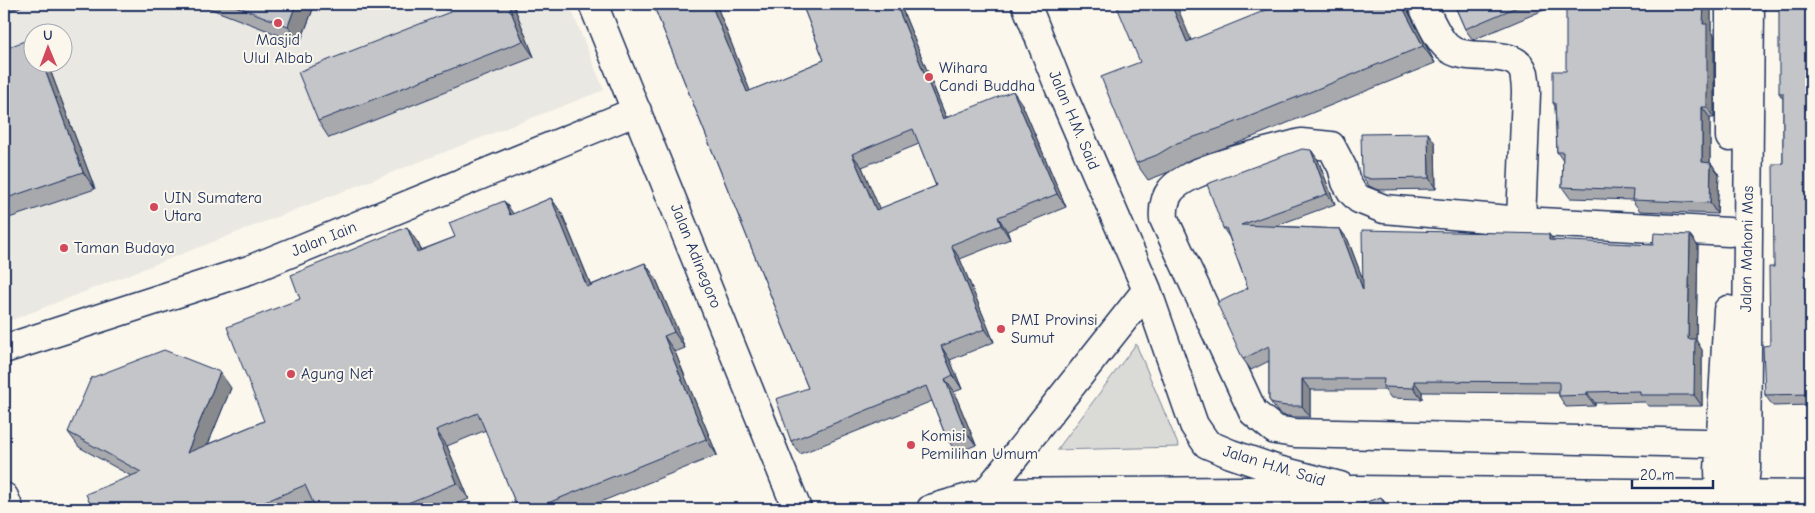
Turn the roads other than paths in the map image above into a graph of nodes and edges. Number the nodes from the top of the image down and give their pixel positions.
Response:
1 (593, 4) edge
2 (1026, 4) edge
3 (1422, 4) edge
4 (1730, 4) edge
5 (1750, 4) edge
6 (637, 111) junction
7 (1521, 221) junction
8 (1729, 232) junction
9 (1148, 290) junction
10 (4, 350) edge
11 (1733, 444) junction
12 (1356, 490) junction
13 (986, 493) junction
14 (1731, 494) junction
15 (4, 497) edge
16 (1251, 500) edge
17 (1797, 500) edge
18 (9, 509) edge
19 (797, 509) edge
20 (931, 509) edge

1 - 6 street, Jalan Adinegoro
2 - 9 street, Jalan H.M. Said
3 - 7 street
4 - 8 street, Jalan Mahoni Mas
5 - 11 street, Jalan Mahoni Mas
6 - 10 street, Jalan Iain
6 - 19 street, Jalan Adinegoro
7 - 8 street
7 - 11 street
8 - 11 street, Jalan Mahoni Mas
9 - 12 street, Jalan H.M. Said
9 - 13 street
11 - 14 street, Jalan Mahoni Mas
12 - 14 street
12 - 16 street
13 - 16 street
13 - 20 street
14 - 17 street
15 - 18 street

